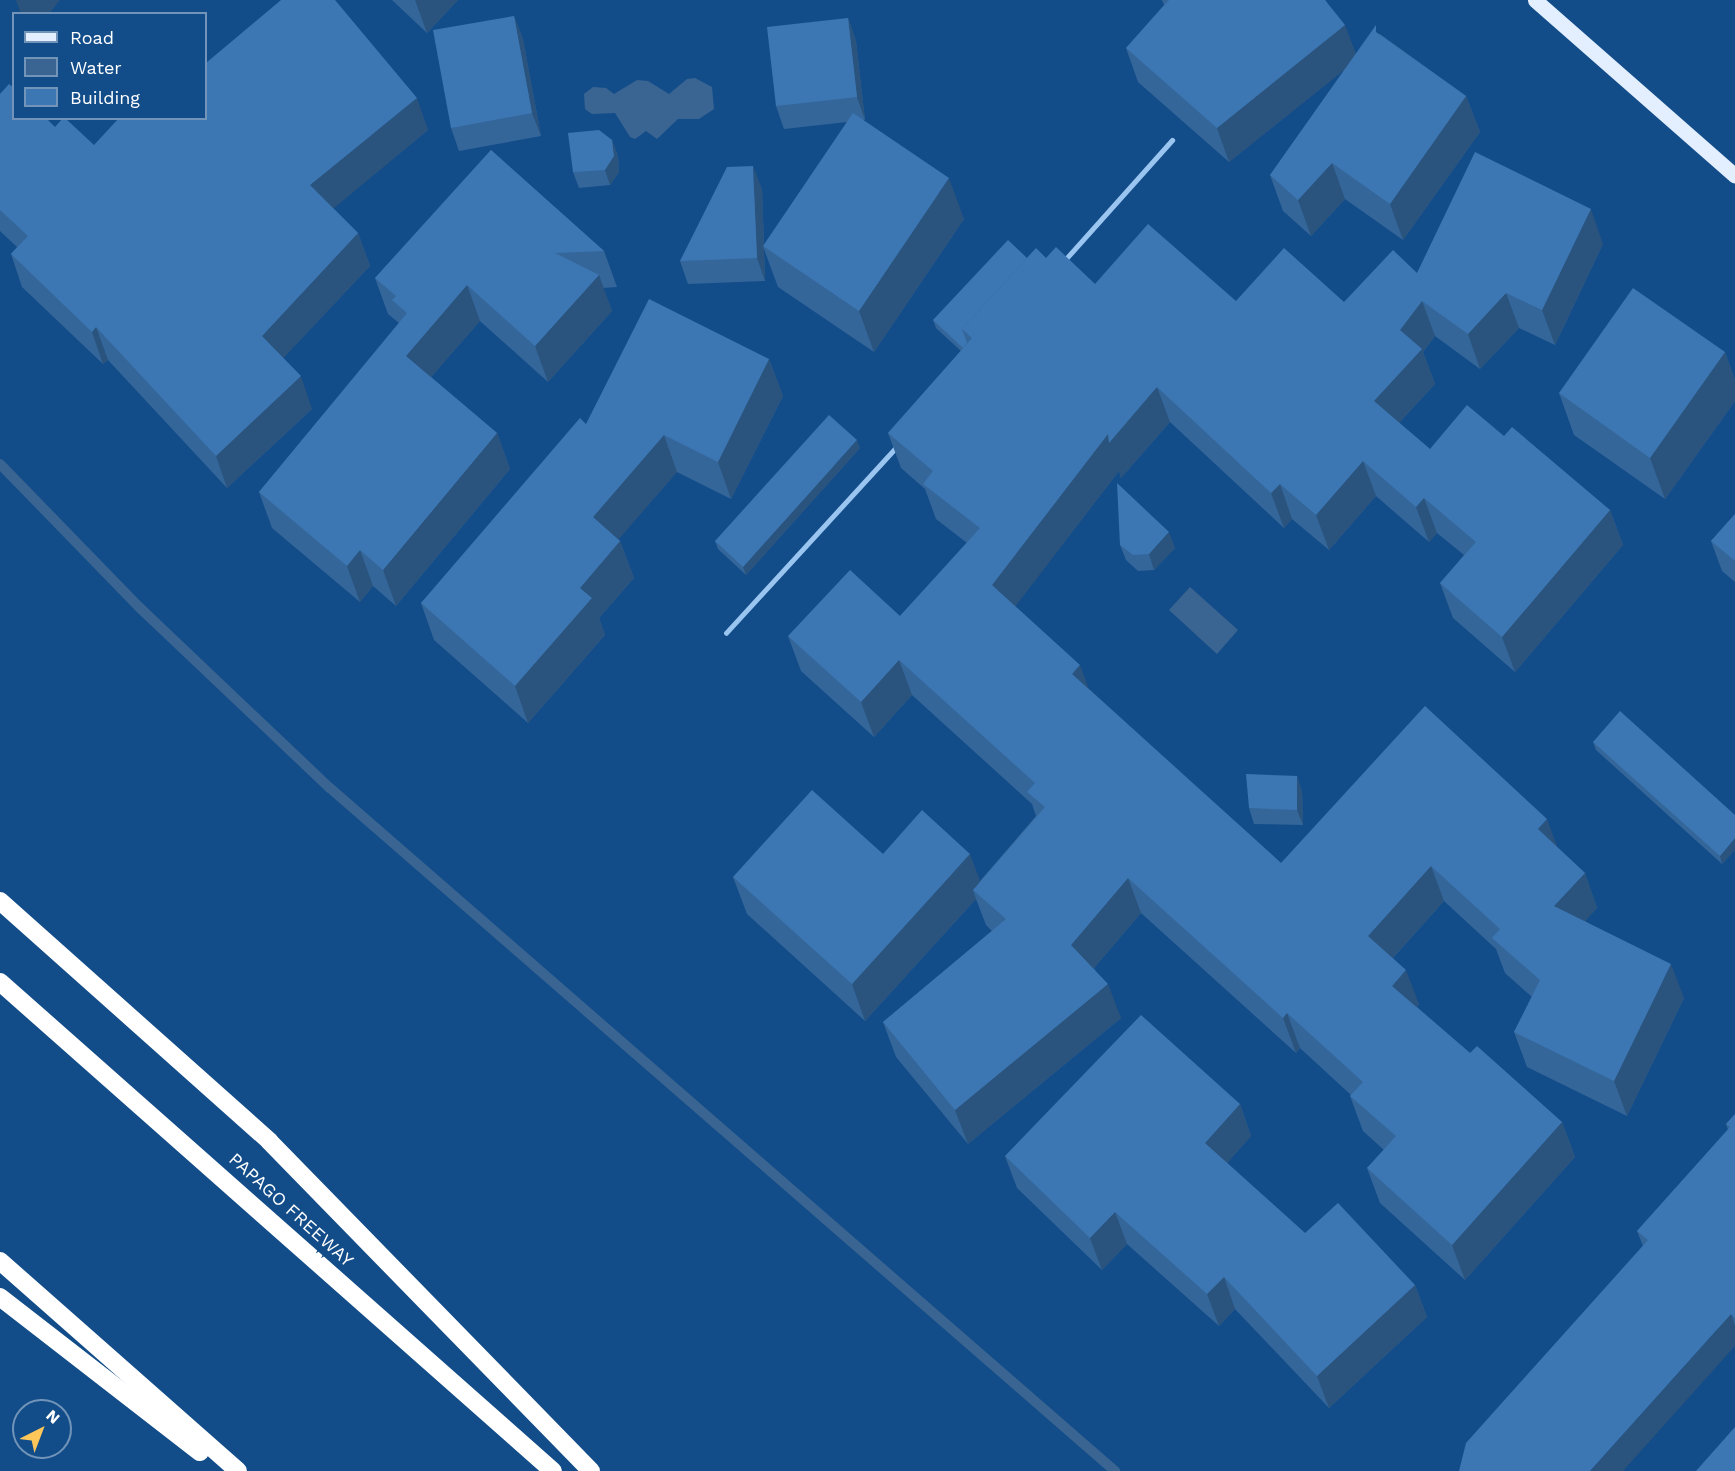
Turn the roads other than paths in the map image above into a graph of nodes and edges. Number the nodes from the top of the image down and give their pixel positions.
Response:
1 (1535, 0) edge
2 (1172, 140) dead end
3 (1735, 176) edge
4 (1060, 264) edge
5 (900, 442) edge
6 (726, 633) dead end
7 (0, 901) edge
8 (0, 982) edge
9 (0, 1261) edge
10 (0, 1297) edge
11 (224, 1471) edge
12 (238, 1471) edge
13 (553, 1471) edge
14 (591, 1471) edge

1 - 3 main road
2 - 4 lane
5 - 6 lane
7 - 14 highway
8 - 13 highway, PAPAGO FREEWAY
9 - 12 highway
10 - 11 highway

